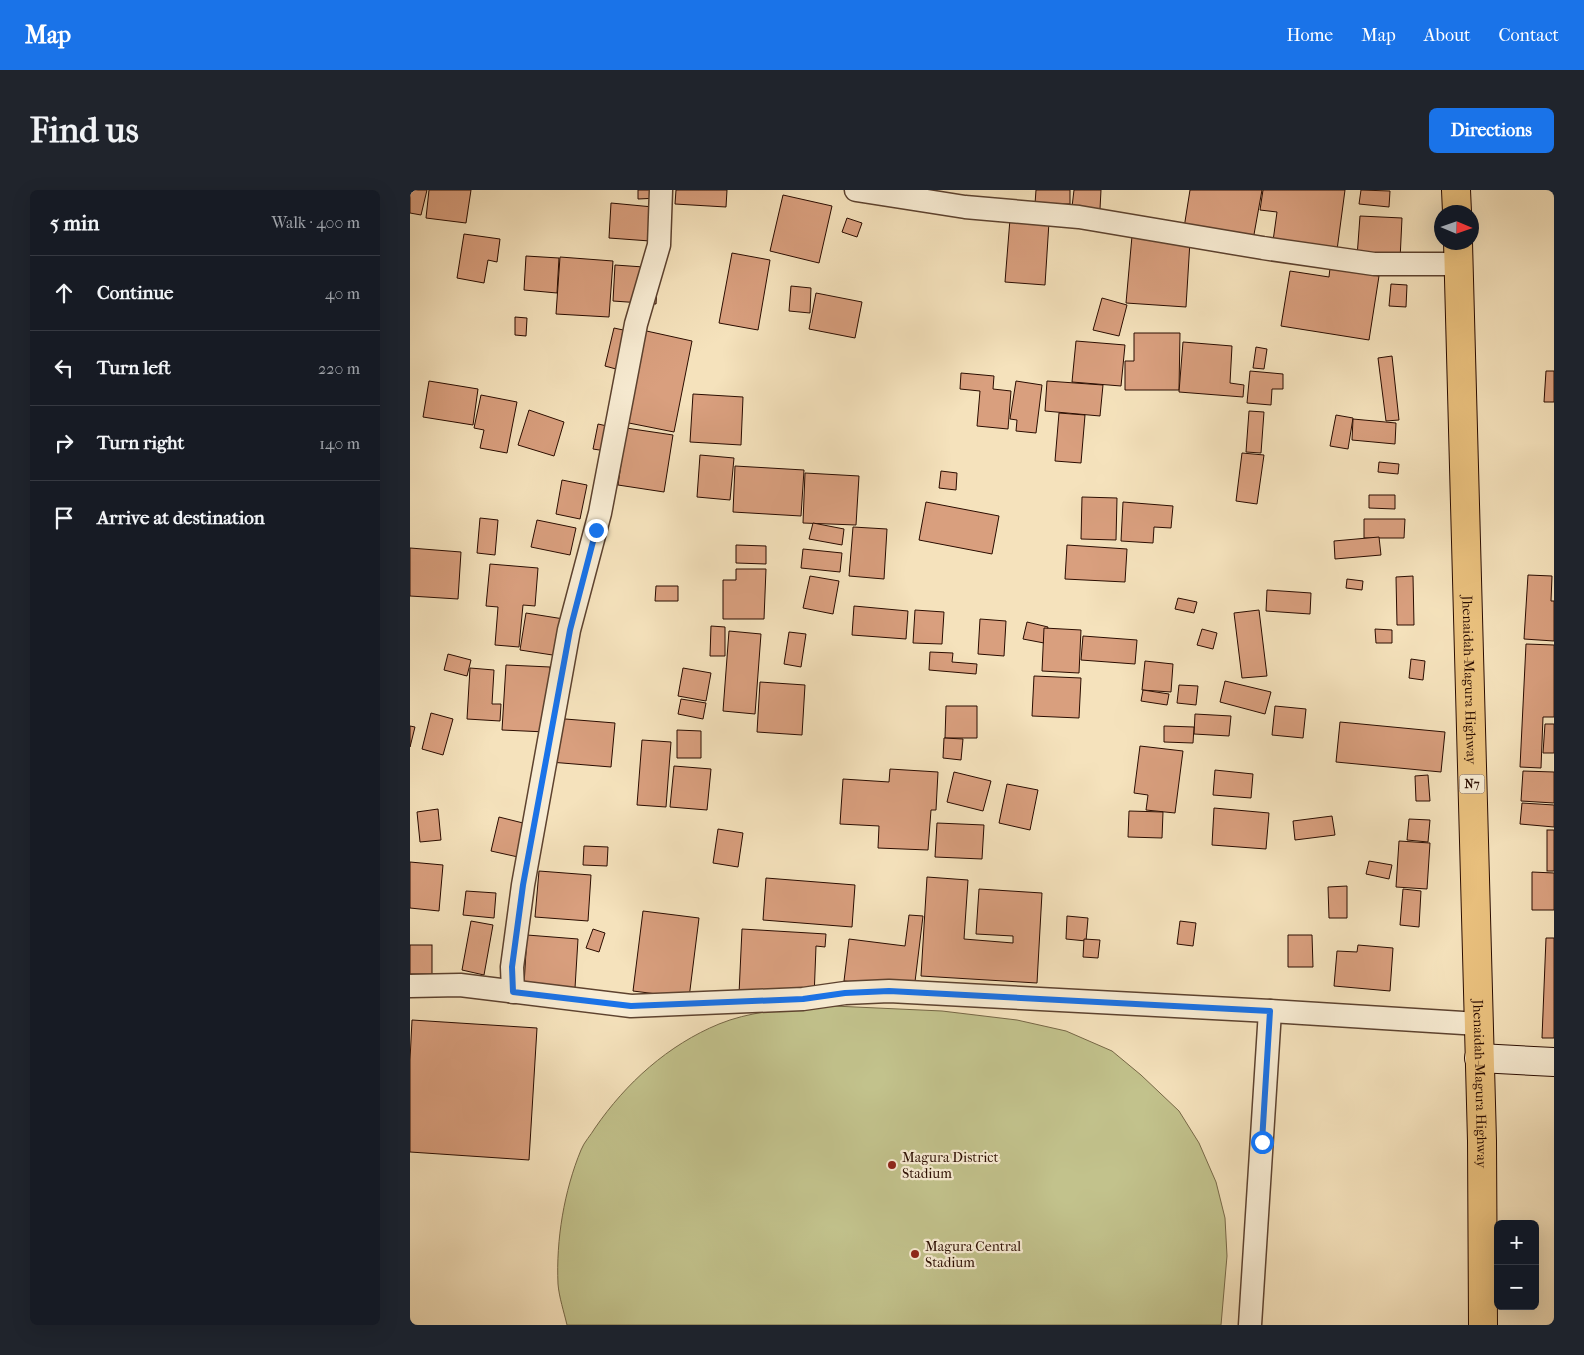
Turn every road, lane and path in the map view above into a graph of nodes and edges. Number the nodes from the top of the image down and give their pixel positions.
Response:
1 (661, 190) edge
2 (856, 190) edge
3 (1456, 190) edge
4 (1457, 205) edge
5 (1458, 253) edge
6 (410, 986) edge
7 (513, 992) junction
8 (1270, 1011) junction
9 (1479, 1024) junction
10 (1479, 1058) junction
11 (1554, 1062) edge
12 (1250, 1325) edge
13 (1484, 1325) edge

1 - 7 street
2 - 5 street
3 - 4 highway
5 - 9 highway, Jhenaidah-Magura Highway / N7
6 - 7 street
7 - 8 street
8 - 9 street
8 - 12 street
9 - 10 highway, Jhenaidah-Magura Highway / N7
10 - 11 main road
10 - 13 highway, Jhenaidah-Magura Highway / N7

